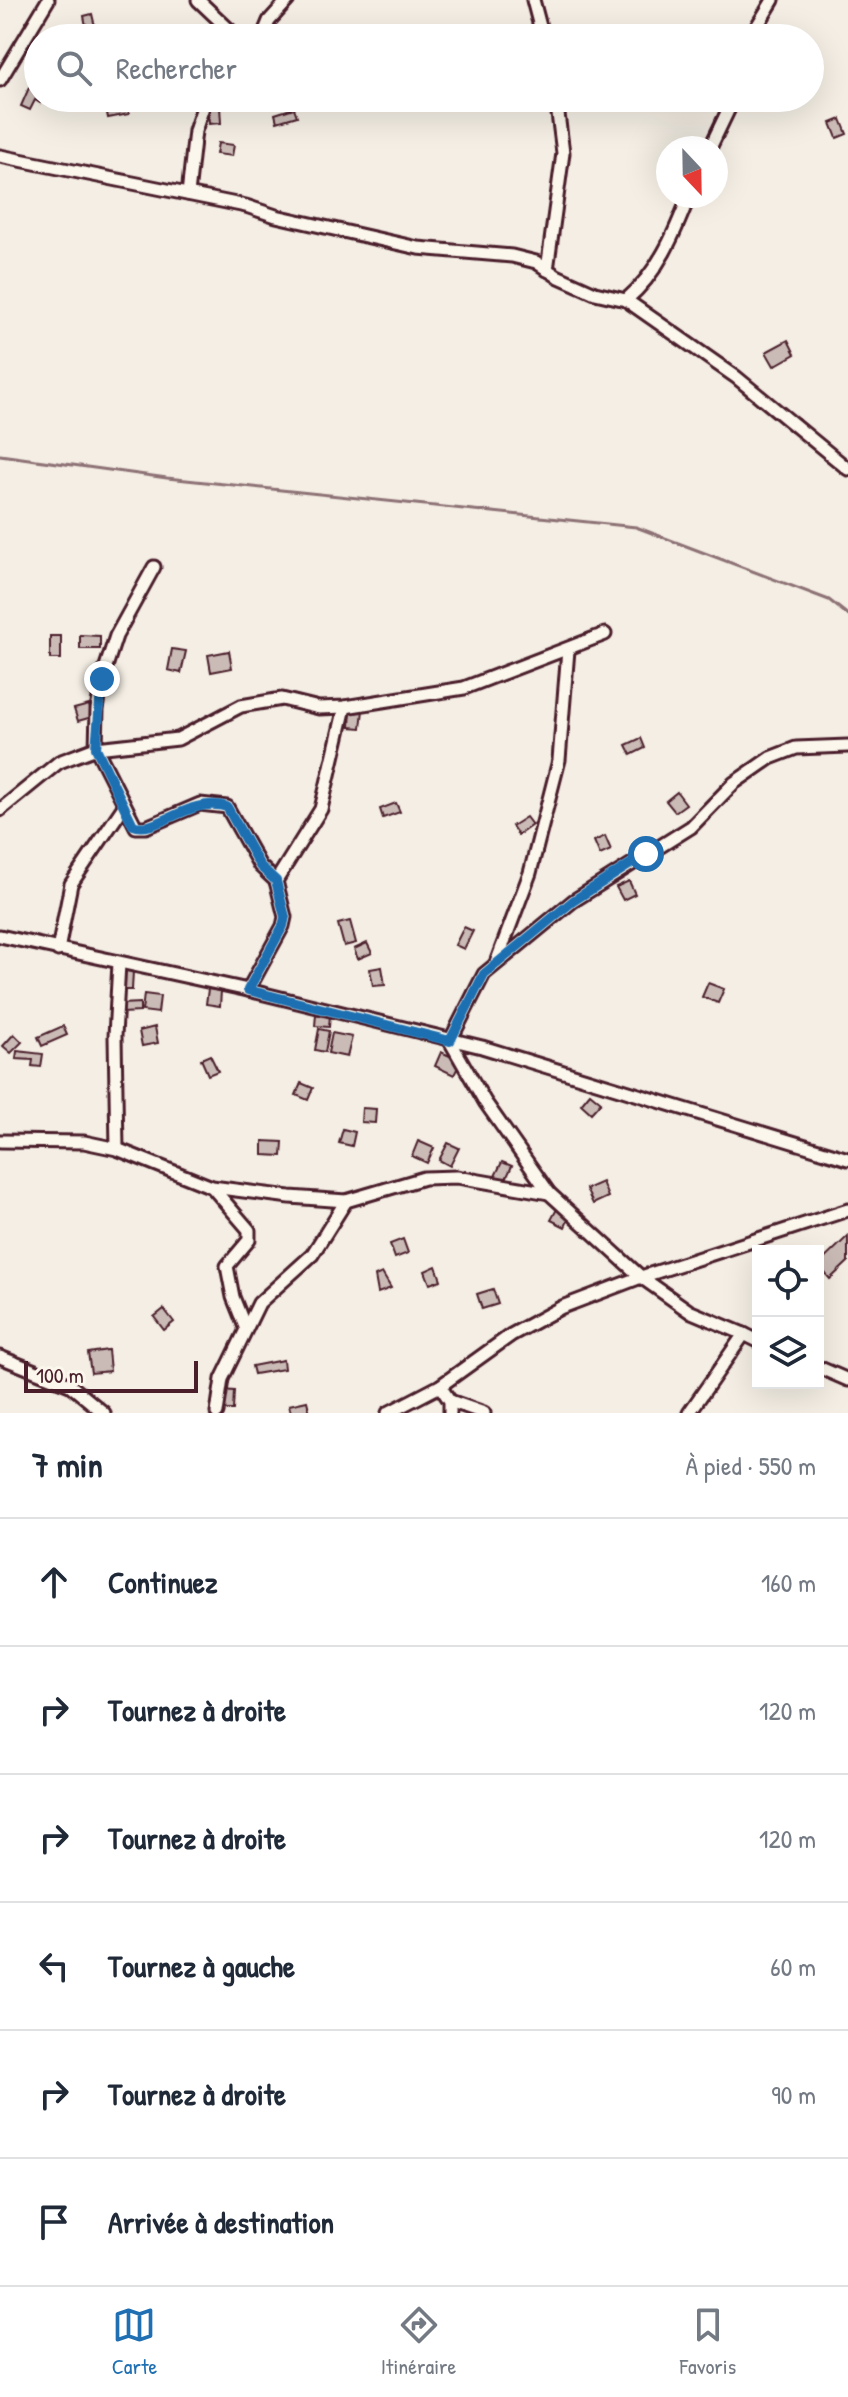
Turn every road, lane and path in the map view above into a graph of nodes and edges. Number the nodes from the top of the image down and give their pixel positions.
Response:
1 (48, 0) edge
2 (198, 0) edge
3 (288, 0) edge
4 (533, 0) edge
5 (773, 0) edge
6 (34, 24) edge
7 (223, 24) edge
8 (268, 24) edge
9 (539, 24) edge
10 (758, 24) edge
11 (24, 40) edge
12 (0, 80) edge
13 (201, 112) edge
14 (558, 112) edge
15 (727, 112) edge
16 (716, 136) edge
17 (0, 156) edge
18 (188, 194) junction
19 (684, 208) edge
20 (547, 270) junction
21 (626, 300) junction
22 (848, 469) edge
23 (154, 567) dead end
24 (605, 634) dead end
25 (568, 650) junction
26 (345, 707) junction
27 (848, 746) edge
28 (96, 748) junction
29 (124, 806) junction
30 (0, 810) edge
31 (276, 881) junction
32 (0, 936) edge
33 (58, 950) junction
34 (119, 963) junction
35 (496, 964) junction
36 (248, 990) junction
37 (450, 1041) junction
38 (0, 1141) edge
39 (117, 1149) junction
40 (848, 1159) edge
41 (212, 1187) junction
42 (549, 1193) junction
43 (346, 1201) junction
44 (848, 1210) edge
45 (641, 1277) junction
46 (245, 1327) junction
47 (744, 1334) junction
48 (752, 1338) edge
49 (0, 1357) edge
50 (824, 1370) edge
51 (848, 1380) edge
52 (440, 1386) junction
53 (450, 1407) edge
54 (104, 1413) edge
55 (217, 1413) edge
56 (388, 1413) edge
57 (484, 1413) edge
58 (689, 1413) edge

1 - 6 street
2 - 7 street
3 - 8 street
4 - 9 street
5 - 10 street
11 - 12 street
13 - 18 street
14 - 20 street
15 - 16 street
17 - 18 street
18 - 20 street
19 - 21 street
20 - 21 street
21 - 22 street
23 - 28 street
24 - 25 street
25 - 26 street
25 - 35 street
26 - 28 street
26 - 31 street
27 - 35 street
28 - 29 street
28 - 30 street
29 - 31 street
29 - 33 street
31 - 36 street
32 - 33 street
33 - 34 street
34 - 36 street
34 - 39 street
35 - 37 street
36 - 37 street
37 - 40 street
37 - 42 street
38 - 39 street
39 - 41 street
41 - 43 street
41 - 46 street
42 - 43 street
42 - 45 street
43 - 46 street
44 - 45 street
45 - 47 street
45 - 52 street
46 - 55 street
47 - 48 street
47 - 58 street
49 - 54 street
50 - 51 street
52 - 53 street
52 - 56 street
53 - 57 street

